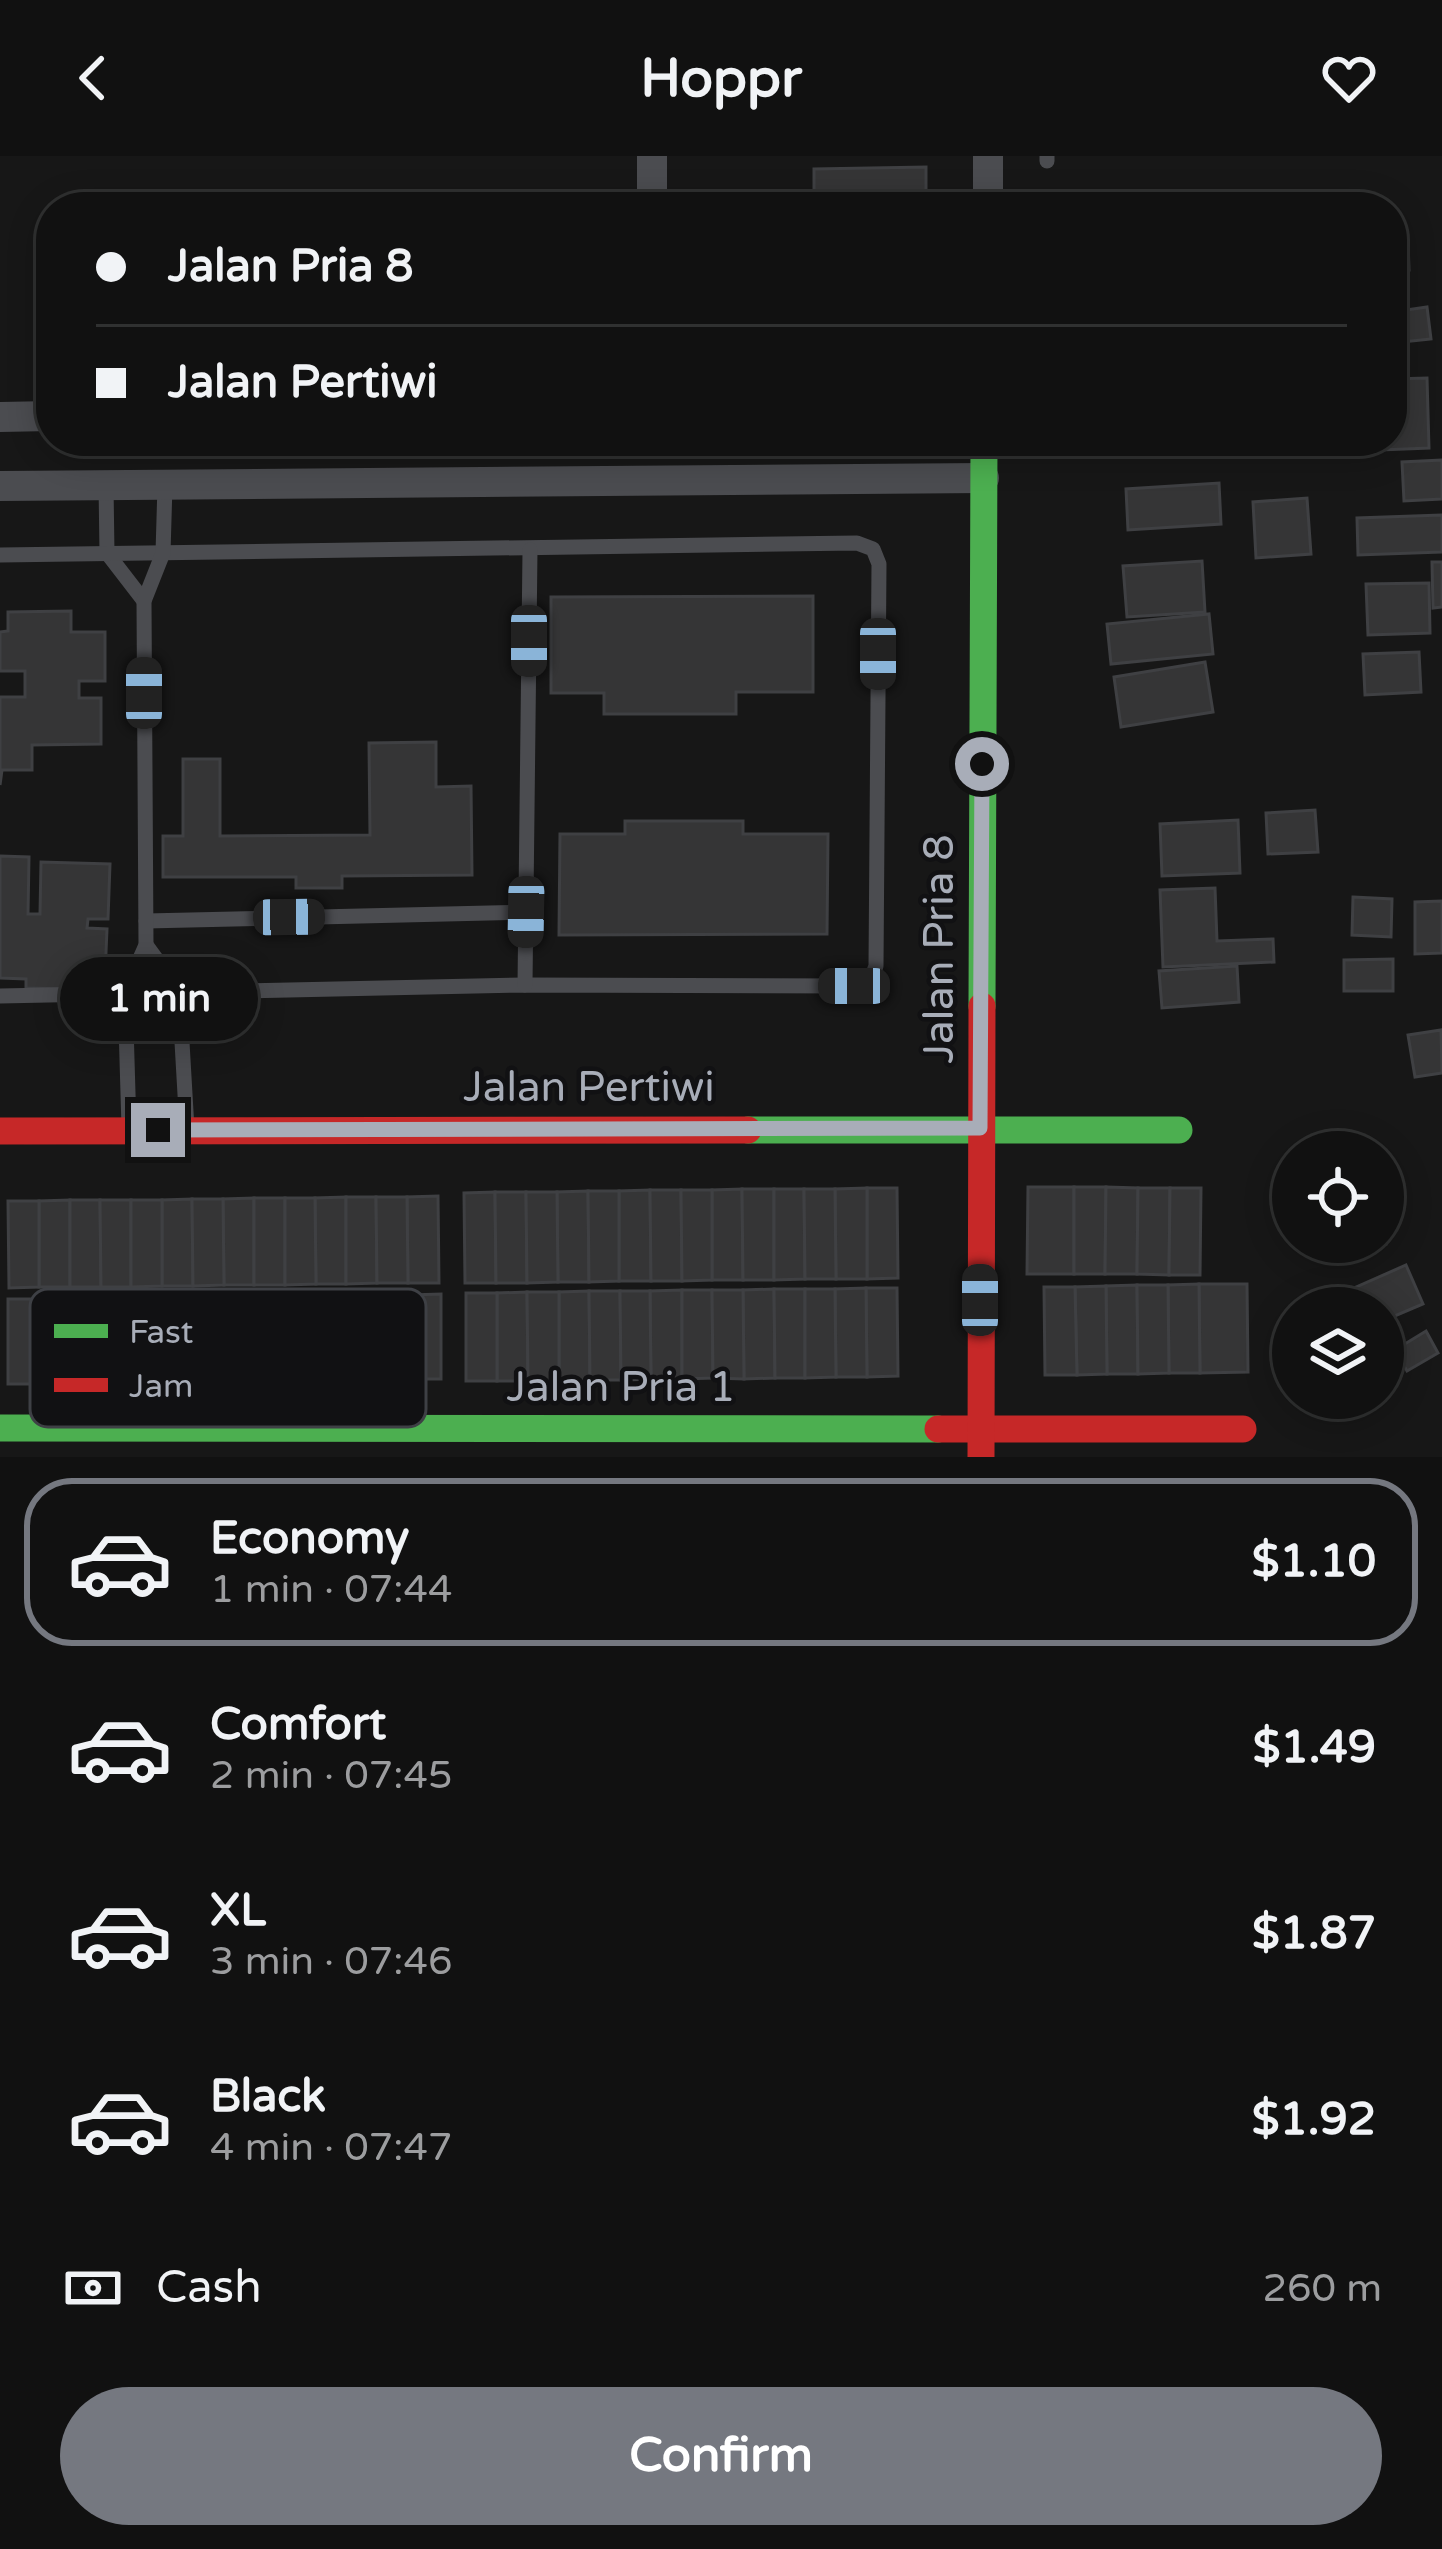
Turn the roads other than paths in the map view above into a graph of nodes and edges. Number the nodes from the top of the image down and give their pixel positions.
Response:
1 (652, 156) edge
2 (988, 156) edge
3 (652, 192) edge
4 (988, 192) edge
5 (36, 416) edge
6 (0, 417) edge
7 (984, 456) edge
8 (984, 478) junction
9 (165, 484) junction
10 (106, 485) junction
11 (0, 486) edge
12 (530, 550) junction
13 (163, 553) junction
14 (107, 554) junction
15 (0, 555) edge
16 (143, 602) junction
17 (526, 912) junction
18 (146, 921) junction
19 (146, 944) junction
20 (525, 985) junction
21 (179, 990) junction
22 (125, 992) junction
23 (0, 996) edge
24 (980, 1128) junction
25 (188, 1130) junction
26 (1179, 1130) dead end
27 (0, 1131) edge
28 (129, 1131) junction
29 (0, 1428) edge
30 (1243, 1429) dead end
31 (981, 1443) edge

1 - 3 street
2 - 4 street
5 - 6 street
7 - 8 street, Jalan Pria 8
8 - 9 street
8 - 24 street, Jalan Pria 8
9 - 10 street
9 - 13 lane
10 - 11 street
10 - 14 lane
12 - 13 lane
12 - 17 lane
12 - 20 lane
13 - 14 lane
13 - 16 lane
14 - 15 lane
14 - 16 lane
16 - 18 lane
17 - 18 lane
17 - 20 lane
18 - 19 lane
19 - 21 lane
19 - 22 lane
20 - 21 lane
21 - 22 lane
21 - 25 lane
22 - 23 lane
22 - 28 lane
24 - 25 street, Jalan Pertiwi
24 - 26 street, Jalan Pertiwi
24 - 31 street, Jalan Pria 8
25 - 28 street, Jalan Pertiwi
27 - 28 street, Jalan Pertiwi
29 - 31 street, Jalan Pria 1
30 - 31 street, Jalan Pria 1

